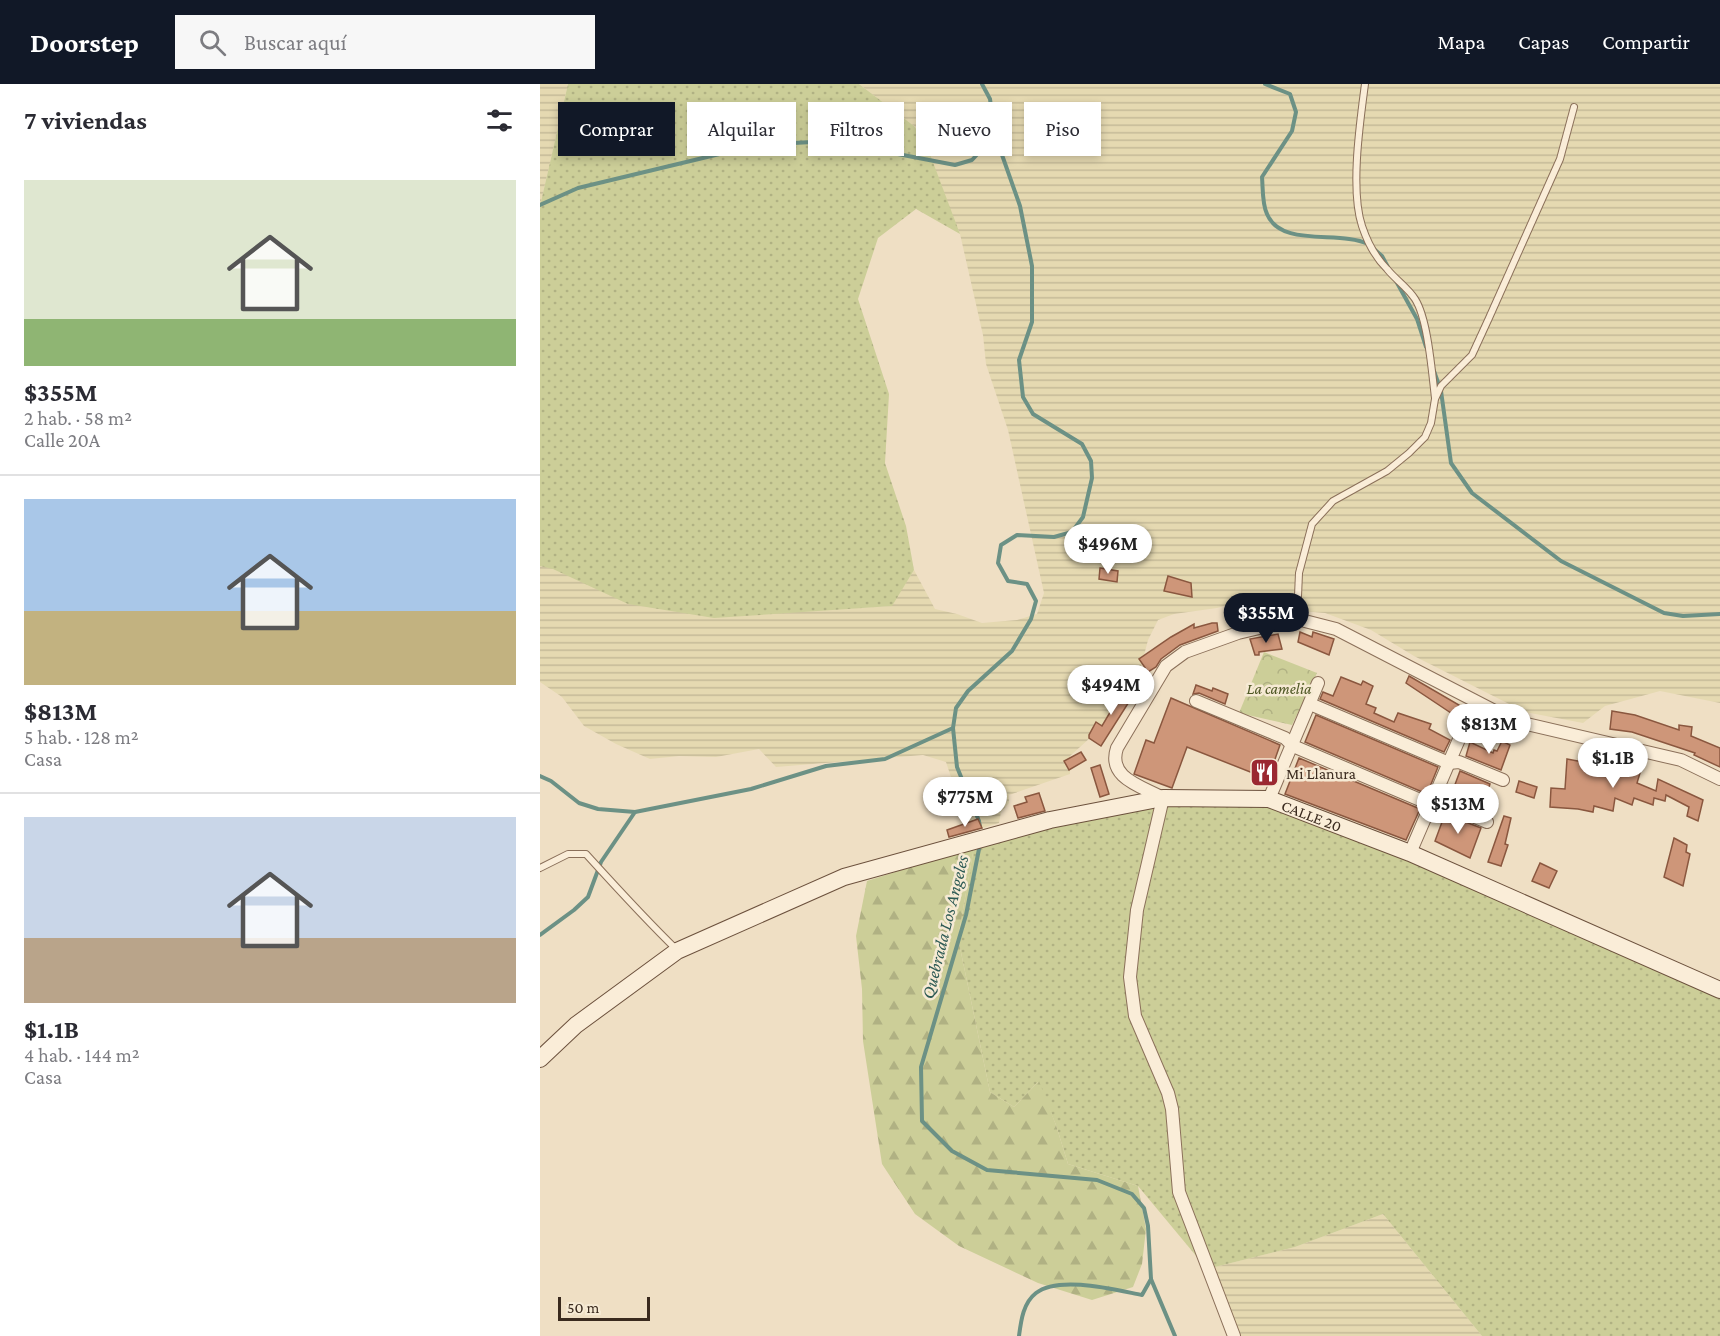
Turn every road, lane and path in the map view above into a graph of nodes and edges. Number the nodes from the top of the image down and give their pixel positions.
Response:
1 (1365, 84) edge
2 (1574, 107) dead end
3 (1435, 399) junction
4 (1297, 619) junction
5 (1318, 683) dead end
6 (1196, 701) dead end
7 (1310, 704) junction
8 (1460, 737) dead end
9 (1293, 746) junction
10 (1449, 763) junction
11 (1720, 779) edge
12 (1503, 780) dead end
13 (1162, 798) junction
14 (1269, 799) junction
15 (1432, 805) junction
16 (1487, 822) dead end
17 (1410, 853) junction
18 (540, 868) edge
19 (677, 951) junction
20 (1720, 990) edge
21 (540, 1059) edge
22 (1234, 1336) edge

1 - 3 lane
2 - 3 lane
3 - 4 lane
4 - 11 street
4 - 13 street
5 - 7 street
6 - 9 street
7 - 9 street
7 - 10 street
8 - 10 street
9 - 14 street
9 - 15 street
10 - 12 street
10 - 15 street
13 - 14 main road, CALLE 20
13 - 19 main road, CALLE 20
13 - 22 street
14 - 17 main road, CALLE 20
15 - 16 street
15 - 17 street
17 - 20 main road, CALLE 20
18 - 19 lane
19 - 21 main road, CALLE 20

